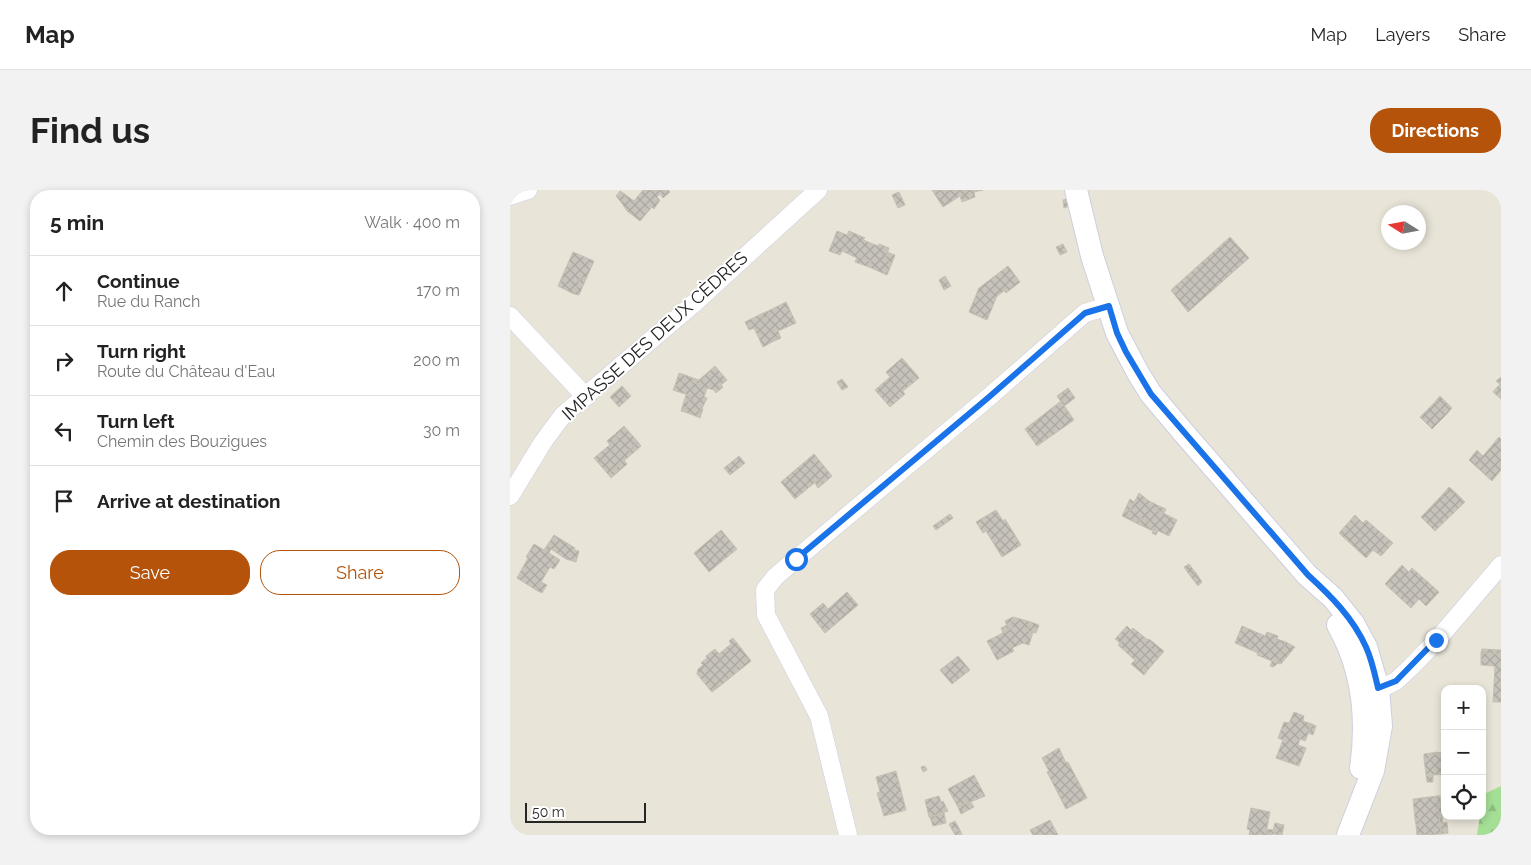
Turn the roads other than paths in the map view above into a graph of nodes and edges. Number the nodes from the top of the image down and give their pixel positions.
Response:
1 (528, 190) edge
2 (818, 190) edge
3 (1076, 190) edge
4 (1084, 190) edge
5 (510, 196) edge
6 (1109, 306) junction
7 (510, 316) edge
8 (586, 396) junction
9 (510, 496) edge
10 (1501, 565) edge
11 (1370, 690) junction
12 (1348, 833) edge
13 (848, 835) edge

1 - 5 street
2 - 8 street, IMPASSE DES DEUX CÈDRES
3 - 6 street
4 - 6 street
6 - 11 street
6 - 13 street
7 - 8 street
8 - 9 street, IMPASSE DES DEUX CÈDRES
10 - 11 street
11 - 12 street

